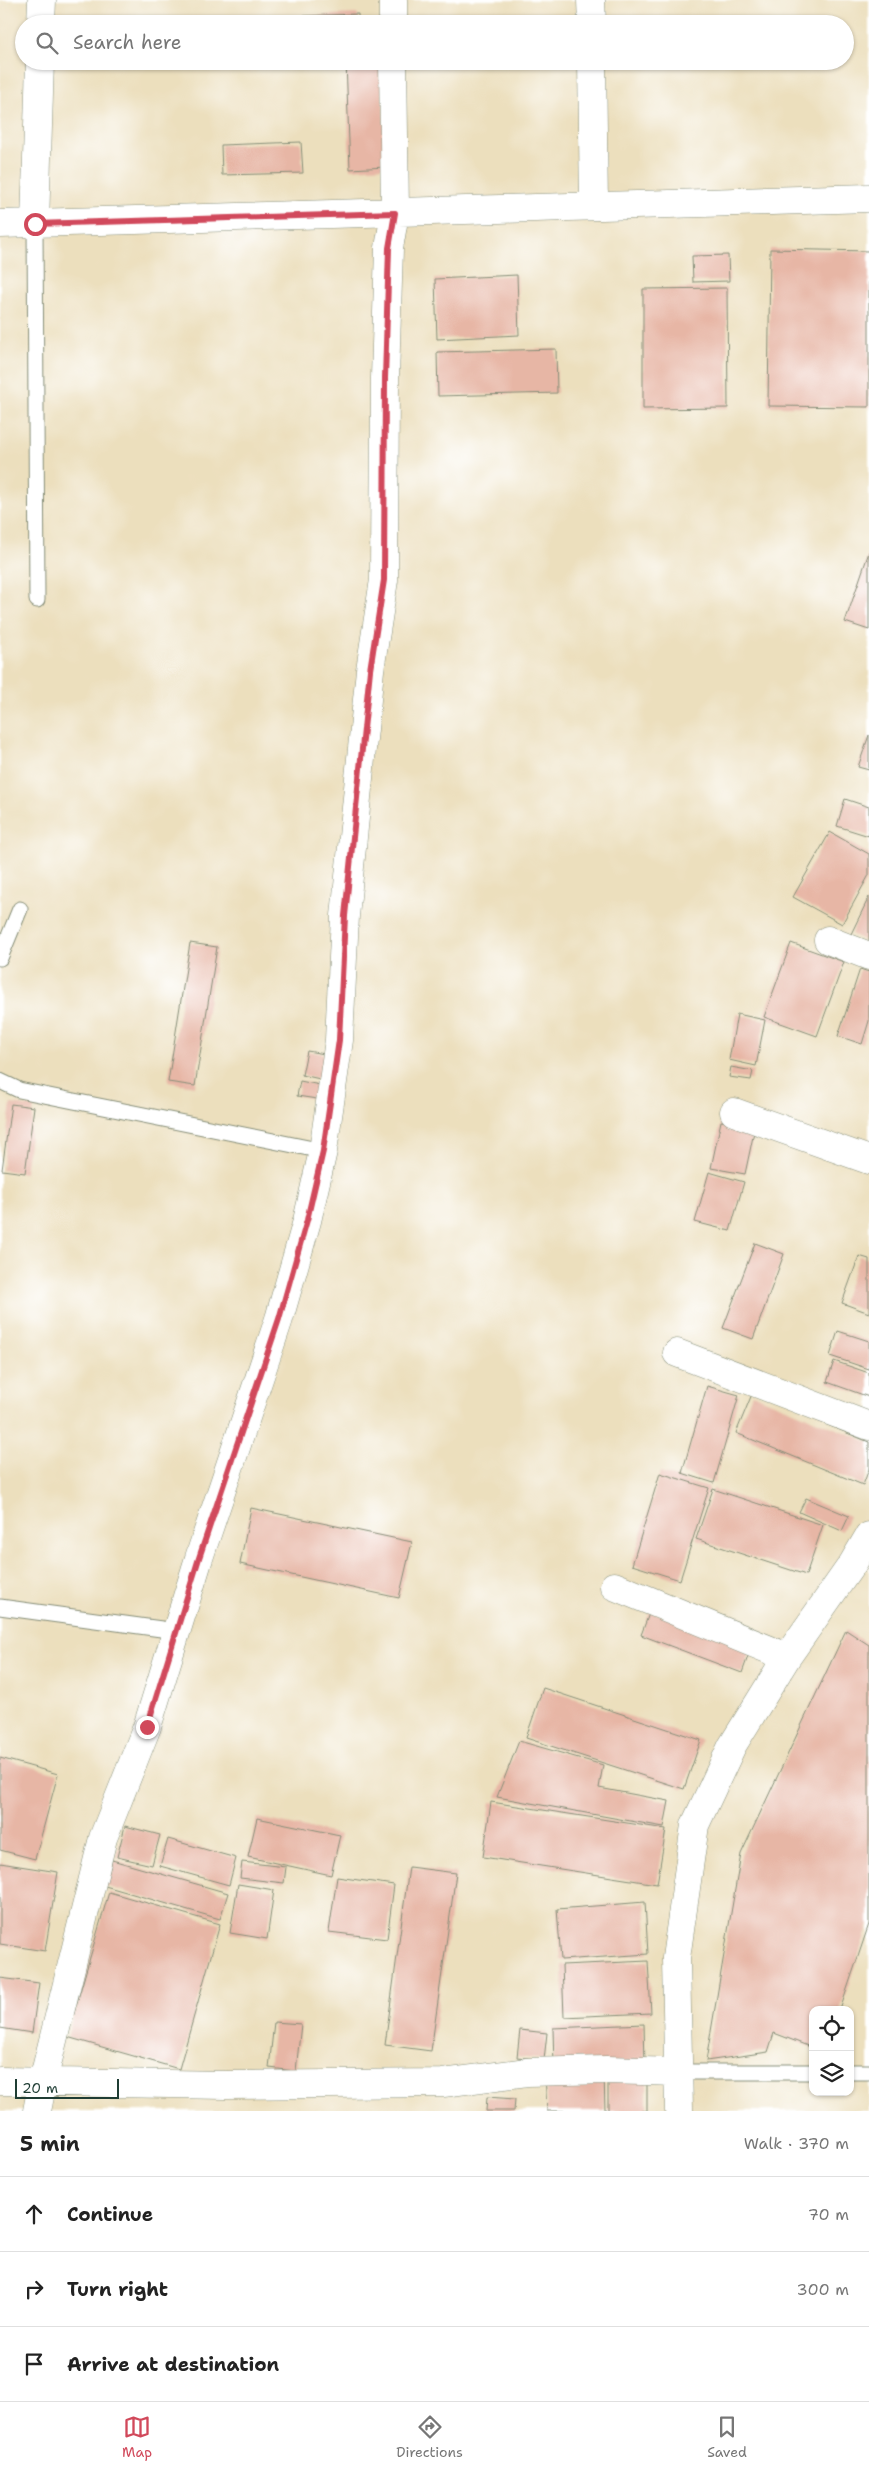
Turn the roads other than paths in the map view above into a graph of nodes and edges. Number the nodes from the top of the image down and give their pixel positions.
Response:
1 (42, 0) edge
2 (393, 0) edge
3 (591, 0) edge
4 (41, 15) edge
5 (393, 15) edge
6 (592, 15) edge
7 (40, 70) edge
8 (393, 70) edge
9 (592, 70) edge
10 (869, 198) edge
11 (594, 206) junction
12 (395, 213) junction
13 (0, 224) edge
14 (35, 224) junction
15 (37, 600) dead end
16 (20, 909) dead end
17 (828, 940) dead end
18 (869, 956) edge
19 (0, 958) edge
20 (0, 1081) edge
21 (734, 1112) dead end
22 (323, 1151) junction
23 (869, 1160) edge
24 (677, 1353) dead end
25 (869, 1426) edge
26 (869, 1536) edge
27 (861, 1568) edge
28 (614, 1586) dead end
29 (0, 1607) edge
30 (176, 1631) junction
31 (787, 1657) junction
32 (678, 2072) junction
33 (809, 2072) edge
34 (854, 2072) edge
35 (869, 2072) edge
36 (43, 2081) junction
37 (0, 2082) edge
38 (37, 2111) edge
39 (679, 2111) edge

1 - 4 street
2 - 5 street
3 - 6 street
7 - 14 street
8 - 12 street
9 - 11 street
10 - 11 street
11 - 12 street
12 - 14 street
12 - 22 street
13 - 14 street
14 - 15 lane
16 - 19 lane
17 - 18 street
20 - 22 lane
21 - 23 street
22 - 30 street
24 - 25 street
26 - 27 street
27 - 31 street
28 - 31 street
29 - 30 lane
30 - 36 street
31 - 32 street
32 - 33 lane
32 - 36 street
32 - 39 street
34 - 35 lane
36 - 37 street
36 - 38 street

